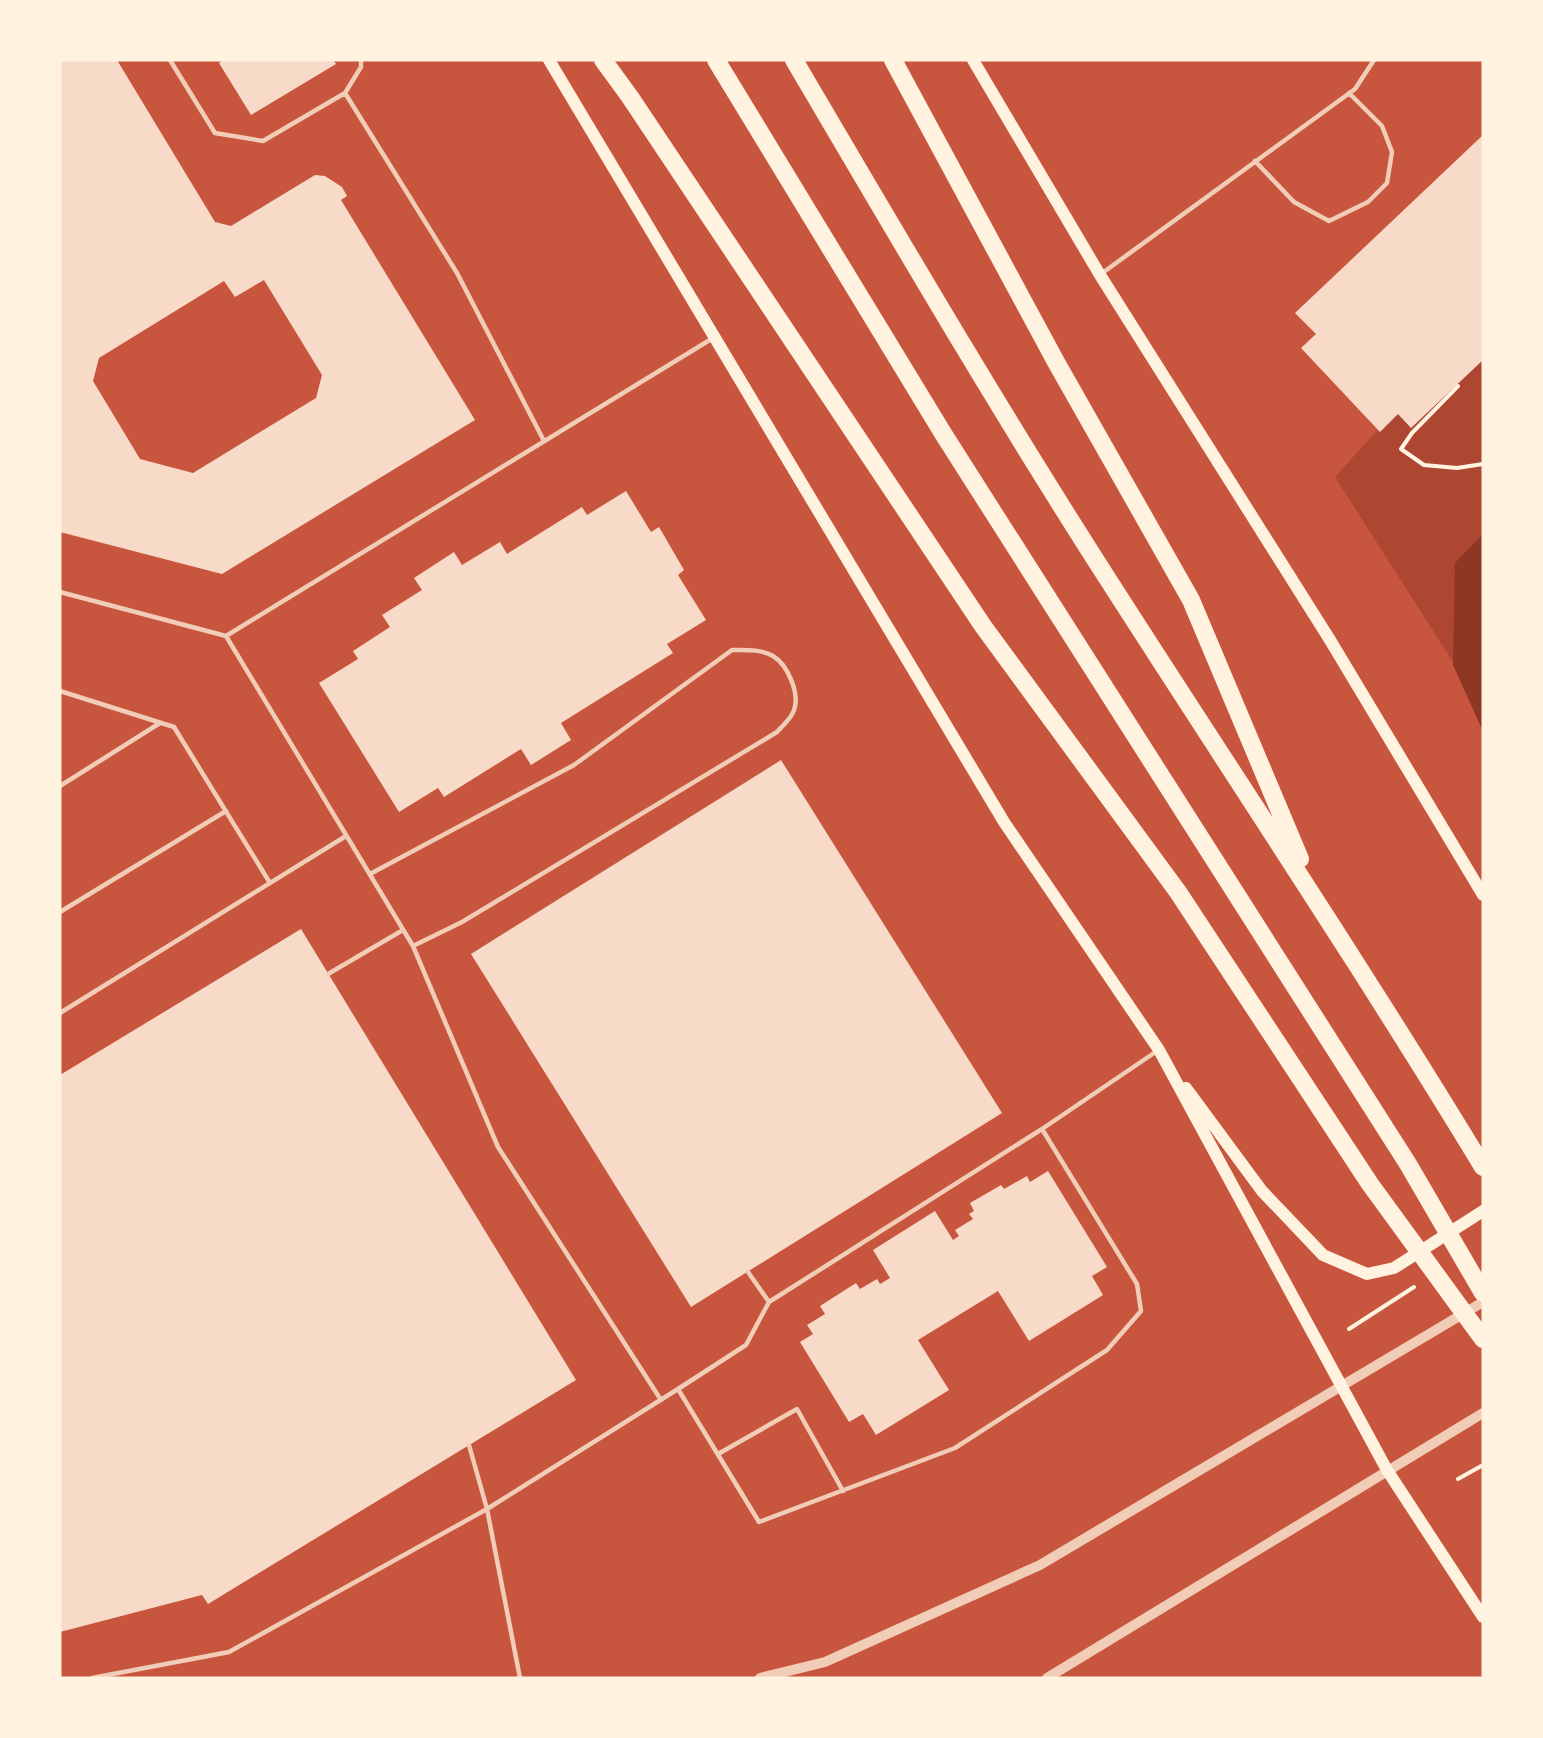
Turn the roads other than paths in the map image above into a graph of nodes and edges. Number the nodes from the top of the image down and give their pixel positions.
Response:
1 (170, 60) edge
2 (361, 60) edge
3 (549, 60) edge
4 (603, 60) edge
5 (716, 60) edge
6 (794, 60) edge
7 (893, 60) edge
8 (973, 60) edge
9 (1374, 60) edge
10 (345, 93) junction
11 (1349, 93) junction
12 (1256, 161) junction
13 (1100, 275) junction
14 (715, 336) junction
15 (544, 441) junction
16 (60, 592) edge
17 (226, 636) junction
18 (60, 691) edge
19 (160, 723) junction
20 (60, 786) edge
21 (226, 811) junction
22 (346, 836) junction
23 (370, 874) junction
24 (270, 883) junction
25 (1483, 896) edge
26 (1318, 902) junction
27 (60, 912) edge
28 (403, 930) junction
29 (413, 946) junction
30 (328, 974) dead end
31 (60, 1013) edge
32 (1159, 1050) junction
33 (1042, 1129) junction
34 (1483, 1167) edge
35 (1483, 1211) edge
36 (748, 1272) dead end
37 (1483, 1293) edge
38 (769, 1302) junction
39 (1483, 1302) edge
40 (1483, 1339) edge
41 (1341, 1386) junction
42 (678, 1389) junction
43 (661, 1400) junction
44 (1483, 1413) edge
45 (469, 1445) dead end
46 (718, 1454) junction
47 (1388, 1470) junction
48 (843, 1491) junction
49 (487, 1509) junction
50 (1483, 1617) edge
51 (93, 1678) edge
52 (520, 1678) edge
53 (760, 1678) edge
54 (1047, 1678) edge

1 - 10 lane
2 - 10 lane
3 - 14 main road
4 - 40 highway
5 - 37 highway
6 - 26 highway
7 - 26 highway
8 - 13 main road
9 - 11 lane
10 - 15 lane
11 - 12 lane
11 - 12 lane
12 - 13 lane
13 - 25 main road
14 - 15 lane
14 - 32 main road
15 - 17 lane
16 - 17 lane
17 - 22 lane
18 - 19 lane
19 - 20 lane
19 - 21 lane
21 - 24 lane
21 - 27 lane
22 - 23 lane
22 - 24 lane
23 - 28 lane
23 - 29 lane
24 - 31 lane
26 - 34 highway
28 - 29 lane
28 - 30 lane
29 - 43 lane
32 - 33 lane
32 - 35 main road
32 - 41 main road
33 - 38 lane
33 - 48 lane
36 - 38 lane
38 - 42 lane
39 - 41 street
41 - 47 main road
41 - 53 street
42 - 43 lane
42 - 46 lane
43 - 49 lane
44 - 47 street
45 - 49 lane
46 - 48 lane
46 - 48 lane
47 - 50 main road
47 - 54 street
49 - 51 lane
49 - 52 lane

